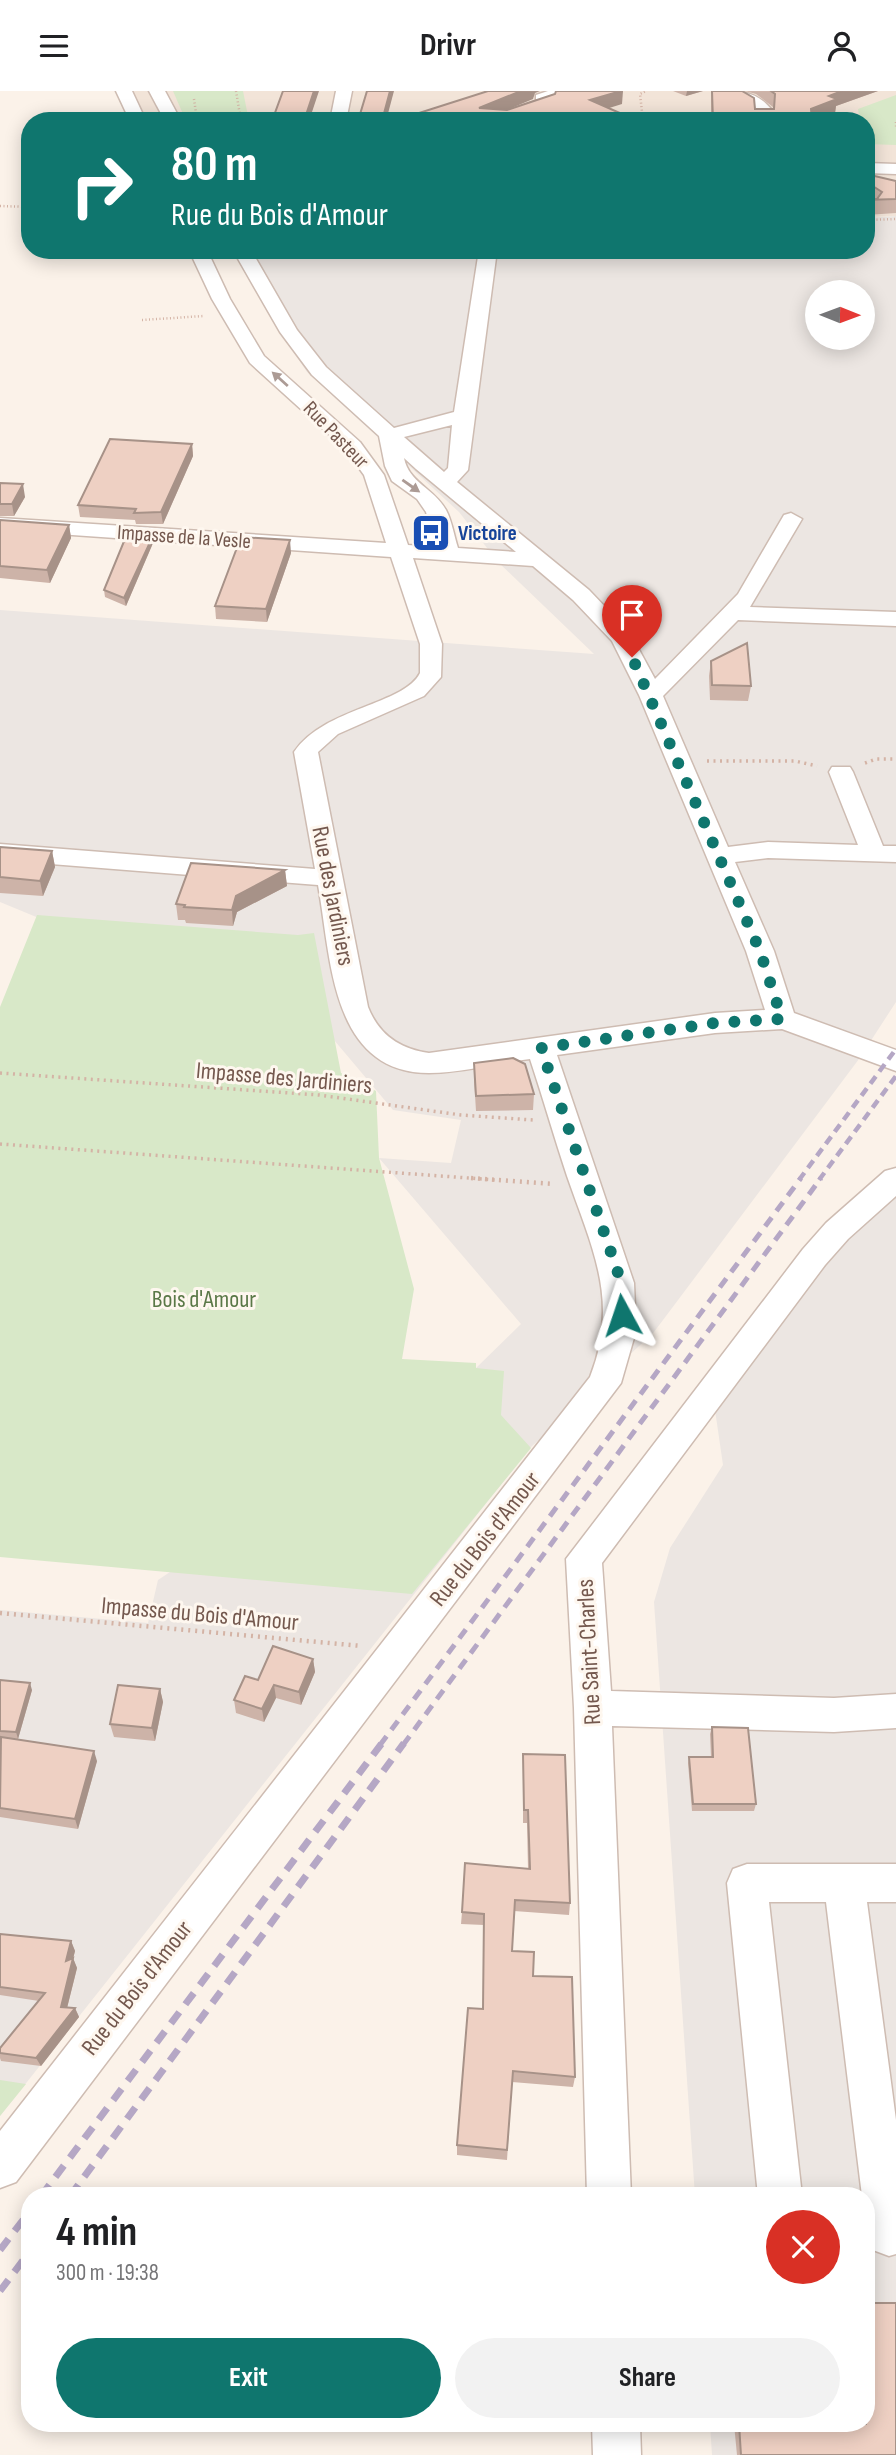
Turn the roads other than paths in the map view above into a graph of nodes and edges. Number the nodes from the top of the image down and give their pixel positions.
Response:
1 (124, 91) edge
2 (157, 91) edge
3 (344, 91) edge
4 (564, 91) edge
5 (734, 92) edge
6 (134, 112) edge
7 (168, 112) edge
8 (340, 112) edge
9 (516, 112) edge
10 (763, 112) edge
11 (875, 168) edge
12 (896, 169) edge
13 (202, 259) edge
14 (248, 259) edge
15 (487, 259) edge
16 (463, 416) junction
17 (389, 435) junction
18 (445, 482) junction
19 (791, 519) dead end
20 (0, 524) edge
21 (506, 531) junction
22 (400, 552) junction
23 (449, 555) junction
24 (494, 557) junction
25 (539, 559) junction
26 (733, 613) junction
27 (896, 619) edge
28 (431, 644) joint
29 (651, 695) junction
30 (841, 772) road end
31 (0, 852) edge
32 (885, 854) edge
33 (719, 856) junction
34 (331, 878) junction
35 (782, 1019) junction
36 (541, 1048) junction
37 (896, 1061) edge
38 (896, 1179) edge
39 (593, 1708) junction
40 (896, 1711) edge
41 (896, 1883) edge
42 (844, 1884) junction
43 (0, 2166) edge
44 (609, 2187) edge
45 (779, 2187) edge
46 (884, 2234) edge
47 (616, 2432) edge
48 (617, 2455) edge

1 - 6 street
2 - 7 street
3 - 8 street
4 - 9 street
5 - 10 street
11 - 12 street
22 -> 13 street, Rue Pasteur
14 - 17 street
15 - 16 street
16 - 17 street
16 - 18 street
17 - 18 street
17 -> 23 street
18 - 21 street
19 - 26 street
20 - 22 street, Impasse de la Vesle
21 - 24 street
21 - 25 street
22 - 23 street, Impasse de la Vesle
22 - 28 street, Rue Pasteur
23 - 24 street, Impasse de la Vesle
24 - 25 street, Impasse de la Vesle
25 - 29 street
26 - 27 street
26 - 29 street
28 - 34 street, Rue des Jardiniers
29 - 33 street
30 - 32 street
31 - 34 street
32 - 33 street
33 - 35 street
34 - 36 street, Rue des Jardiniers
35 - 36 street
35 - 37 street
36 - 43 street, Rue du Bois d'Amour
38 - 39 street, Rue Saint-Charles
39 - 40 street
39 - 44 street, Rue Saint-Charles
41 - 42 street
42 - 45 street
42 - 46 street
47 - 48 street

